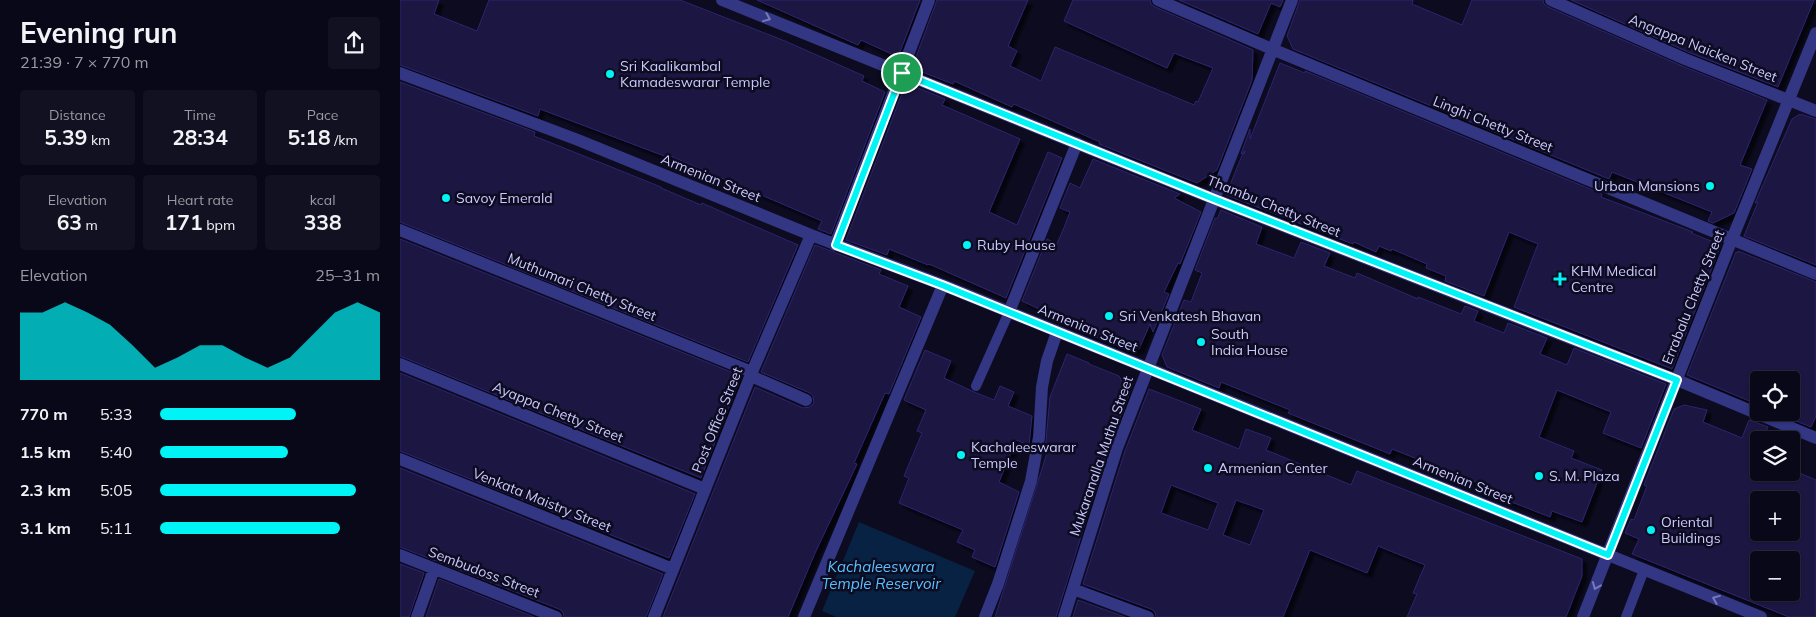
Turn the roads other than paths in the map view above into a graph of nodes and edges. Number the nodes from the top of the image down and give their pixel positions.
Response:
1 (722, 0) edge
2 (929, 0) edge
3 (1158, 0) edge
4 (1292, 0) edge
5 (1551, 0) edge
6 (1816, 33) edge
7 (1272, 49) junction
8 (902, 73) junction
9 (400, 74) edge
10 (1789, 100) junction
11 (1816, 111) edge
12 (1077, 142) junction
13 (1214, 199) junction
14 (400, 230) edge
15 (811, 235) junction
16 (1732, 239) junction
17 (836, 245) junction
18 (1816, 274) edge
19 (942, 285) junction
20 (1009, 312) junction
21 (1057, 332) junction
22 (400, 364) edge
23 (1147, 369) junction
24 (752, 374) junction
25 (1677, 380) junction
26 (976, 386) dead end
27 (806, 400) dead end
28 (1816, 438) edge
29 (400, 459) edge
30 (705, 489) junction
31 (400, 555) edge
32 (1608, 555) junction
33 (434, 569) junction
34 (673, 569) junction
35 (1644, 570) junction
36 (1073, 589) junction
37 (1741, 613) edge
38 (417, 617) edge
39 (556, 617) edge
40 (654, 617) edge
41 (804, 617) edge
42 (985, 617) edge
43 (1064, 617) edge
44 (1148, 617) edge
45 (1583, 617) edge
46 (1626, 617) edge
47 (1761, 617) edge

1 -> 8 street, Thambu Chetty Street
2 - 8 street
3 - 7 street, Linghi Chetty Street
4 - 7 street, Mukaranalla Muthu Street
5 - 10 street, Angappa Naicken Street
6 - 10 street, Errabalu Chetty Street
7 - 13 street, Mukaranalla Muthu Street
7 - 16 street, Linghi Chetty Street
8 - 12 street, Thambu Chetty Street
8 - 17 street
9 - 15 street, Armenian Street
10 - 11 street, Angappa Naicken Street
10 - 16 street, Errabalu Chetty Street
12 - 13 street, Thambu Chetty Street
12 - 20 street
13 - 23 street, Mukaranalla Muthu Street
13 - 25 street, Thambu Chetty Street
14 - 24 street, Muthumari Chetty Street
15 - 17 street, Armenian Street
15 - 24 street, Post Office Street
16 - 18 street, Linghi Chetty Street
16 - 25 street, Errabalu Chetty Street
17 - 19 street, Armenian Street
19 - 20 street, Armenian Street
19 - 41 street
20 - 21 street, Armenian Street
20 - 26 lane
21 - 23 street, Armenian Street
21 - 42 street
22 - 30 street, Ayappa Chetty Street
23 - 32 street, Armenian Street
23 - 36 street, Mukaranalla Muthu Street
24 - 27 street, Muthumari Chetty Street
24 - 30 street, Post Office Street
25 - 28 street, Thambu Chetty Street
25 - 32 street, Errabalu Chetty Street
29 - 34 street, Venkata Maistry Street
30 - 34 street, Post Office Street
31 - 33 street, Sembudoss Street
32 - 35 street, Armenian Street
32 -> 45 street, Errabalu Chetty Street
33 - 38 street
33 - 39 street, Sembudoss Street
34 - 40 street, Post Office Street
37 -> 35 street, Armenian Street
35 - 46 lane
36 - 43 street, Mukaranalla Muthu Street
36 - 44 street
37 - 47 street, Armenian Street

